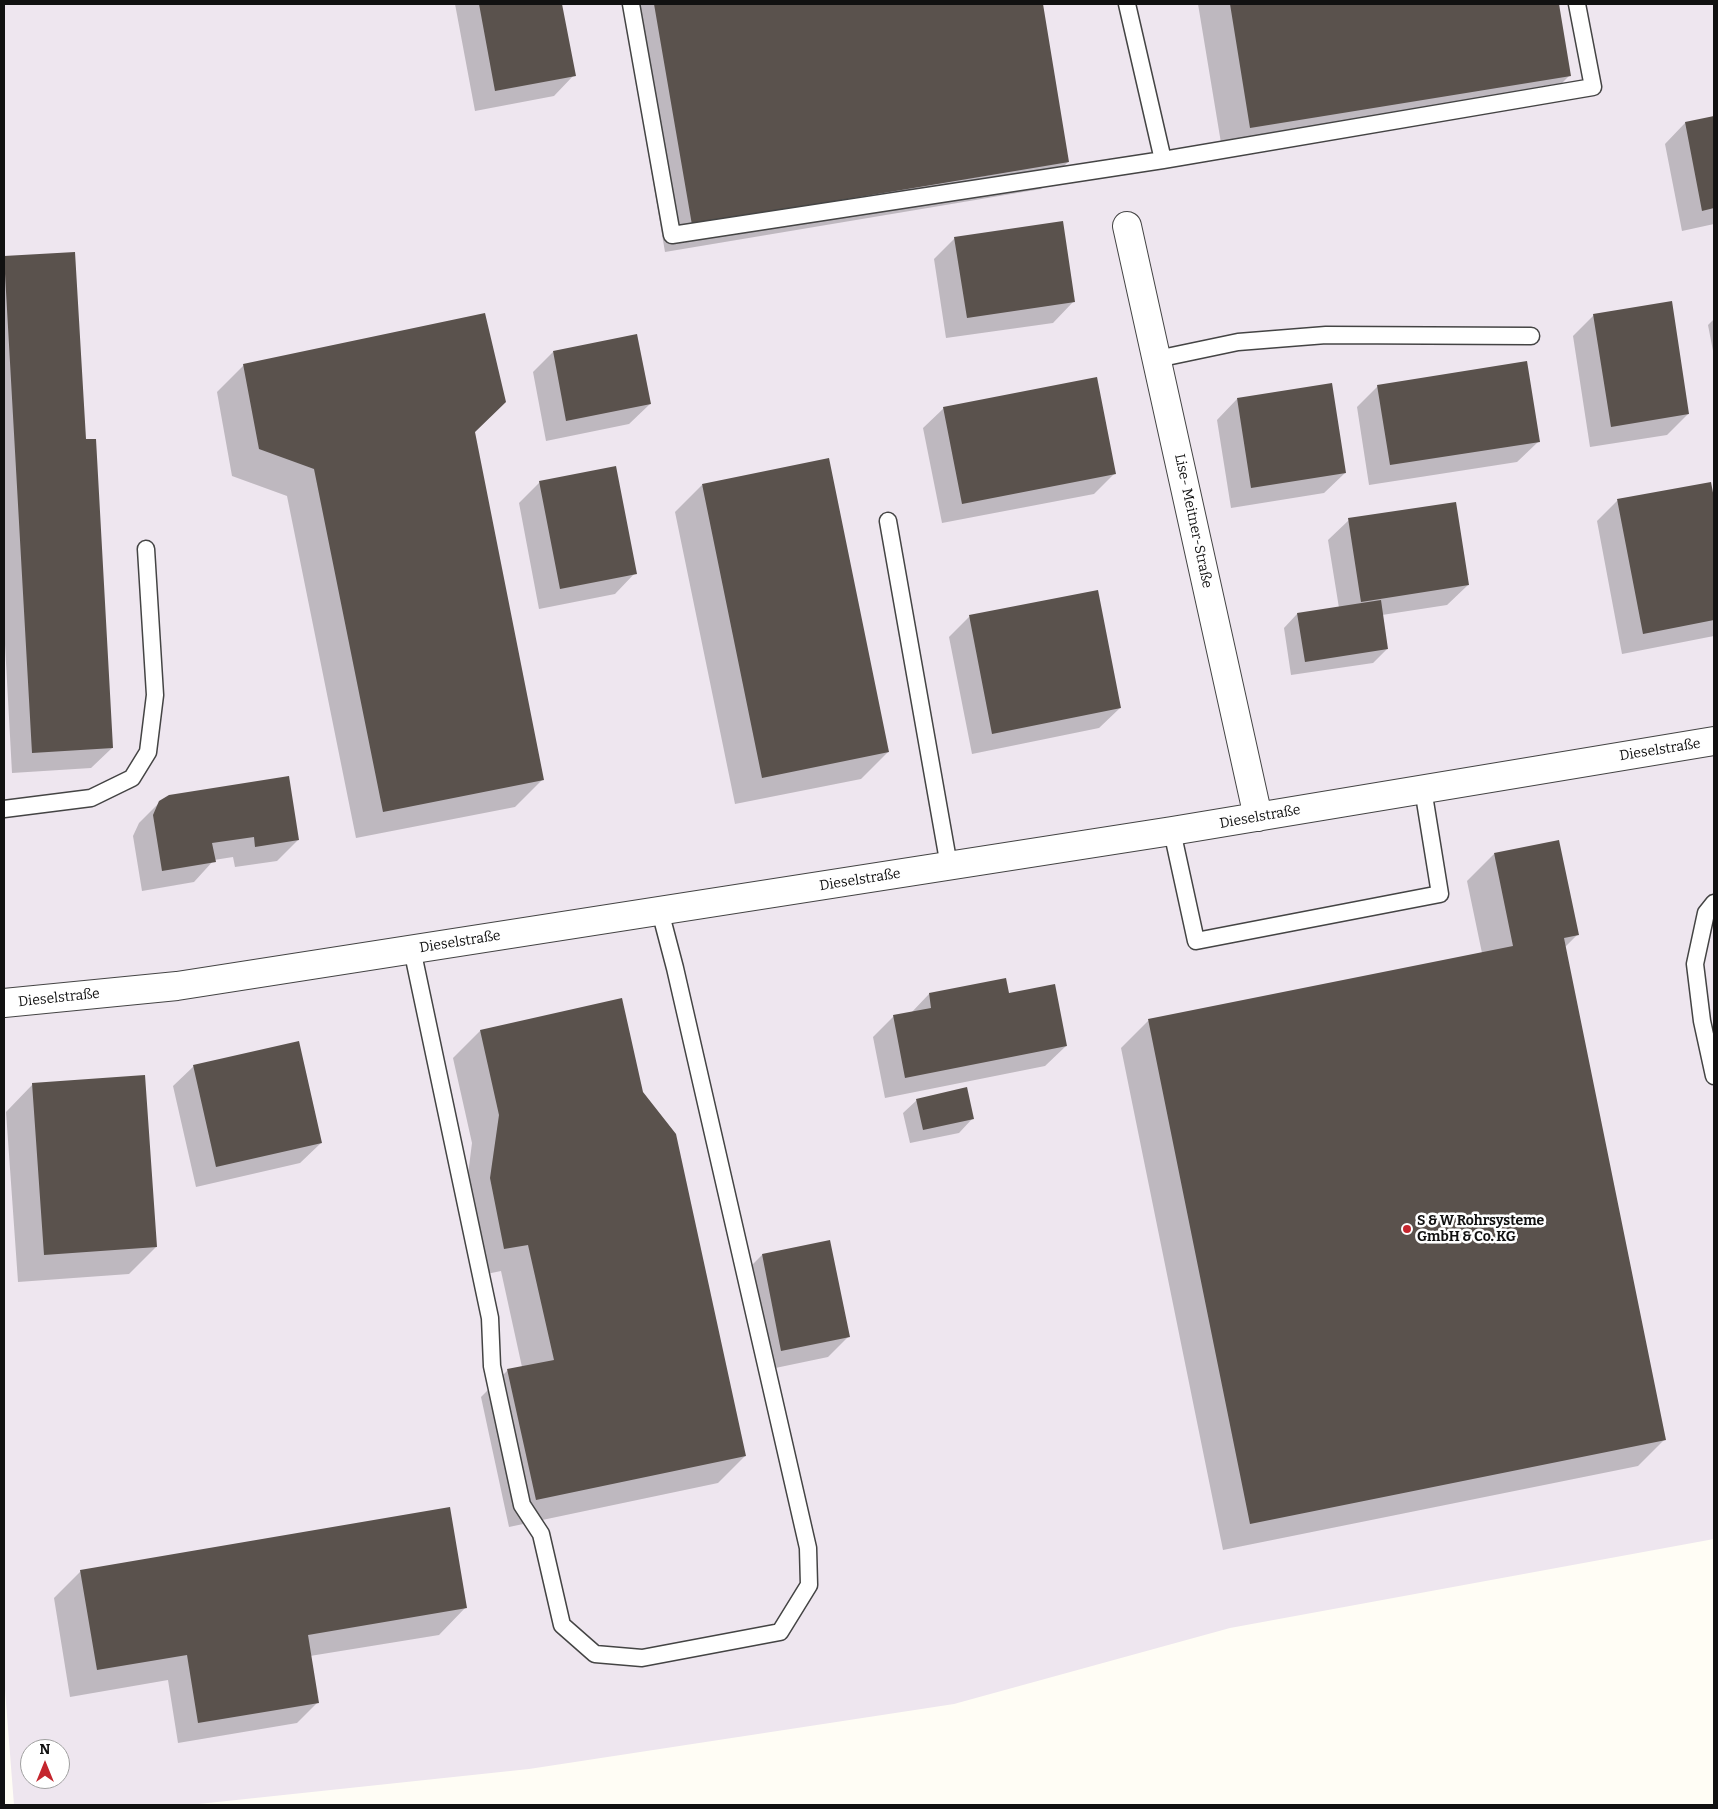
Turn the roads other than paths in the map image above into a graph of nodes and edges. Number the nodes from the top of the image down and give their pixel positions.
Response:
1 (631, 4) edge
2 (1127, 4) edge
3 (1577, 4) edge
4 (1163, 160) junction
5 (1127, 226) dead end
6 (1531, 336) dead end
7 (1157, 359) junction
8 (888, 521) dead end
9 (146, 549) dead end
10 (1714, 741) edge
11 (1423, 789) junction
12 (4, 809) edge
13 (1258, 817) junction
14 (1172, 831) junction
15 (949, 866) junction
16 (1714, 903) edge
17 (660, 911) junction
18 (412, 949) junction
19 (4, 1003) edge
20 (1714, 1076) edge

1 - 4 lane
2 - 4 lane
3 - 4 lane
5 - 7 street, Lise- Meitner-Straße
6 - 7 lane
7 - 13 street, Lise- Meitner-Straße
8 - 15 lane
9 - 12 lane
10 - 11 street, Dieselstraße
11 - 13 street, Dieselstraße
11 - 14 lane
13 - 14 street, Dieselstraße
14 - 15 street, Dieselstraße
15 - 17 street, Dieselstraße
16 - 20 lane
17 - 18 street, Dieselstraße
17 - 18 lane
18 - 19 street, Dieselstraße

